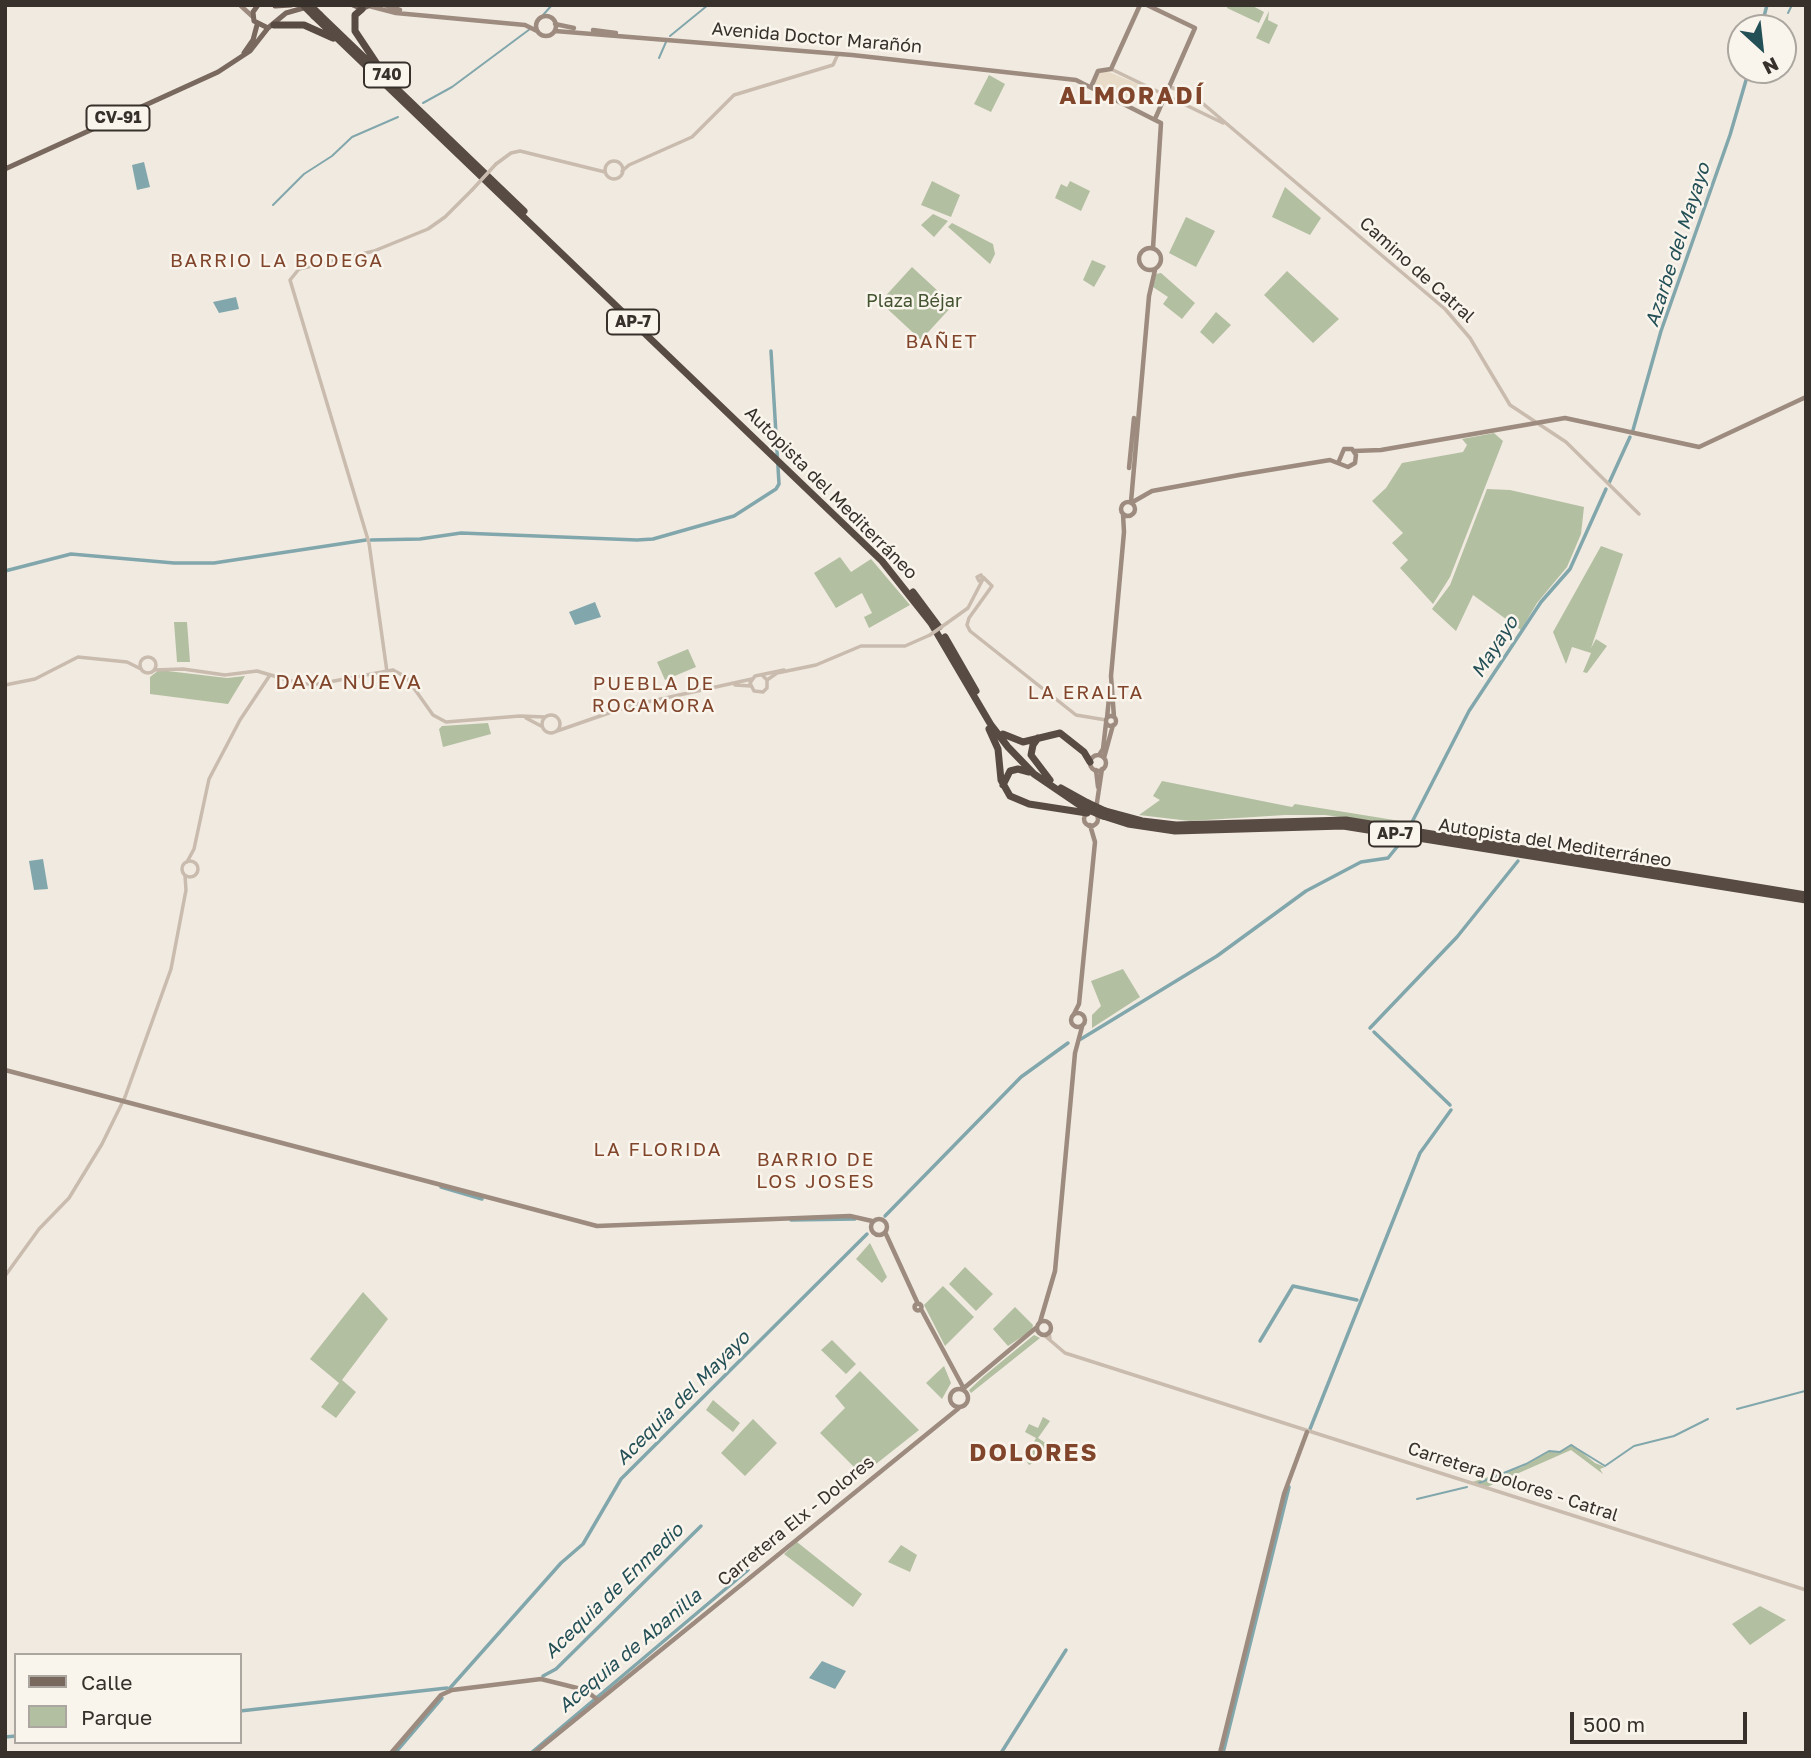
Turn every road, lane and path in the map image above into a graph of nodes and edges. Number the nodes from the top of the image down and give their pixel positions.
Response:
1 (240, 5) edge
2 (258, 5) edge
3 (291, 5) edge
4 (303, 5) edge
5 (312, 5) edge
6 (386, 5) edge
7 (1140, 5) edge
8 (1147, 5) edge
9 (274, 6) edge
10 (360, 6) edge
11 (317, 15) junction
12 (424, 15) junction
13 (253, 17) junction
14 (537, 22) junction
15 (274, 24) junction
16 (555, 24) junction
17 (257, 25) junction
18 (525, 25) junction
19 (555, 30) junction
20 (537, 31) junction
21 (631, 35) junction
22 (340, 41) junction
23 (838, 54) junction
24 (231, 65) junction
25 (1111, 69) junction
26 (1169, 86) junction
27 (1091, 87) junction
28 (1165, 96) junction
29 (1155, 119) junction
30 (1228, 125) junction
31 (443, 133) junction
32 (677, 143) junction
33 (619, 164) junction
34 (5, 169) edge
35 (606, 169) junction
36 (622, 170) junction
37 (1151, 248) junction
38 (1152, 270) junction
39 (1806, 397) edge
40 (1549, 421) junction
41 (1537, 423) junction
42 (1548, 430) junction
43 (1381, 450) junction
44 (1354, 451) junction
45 (1339, 454) junction
46 (778, 457) junction
47 (1356, 460) junction
48 (1339, 461) junction
49 (1314, 462) junction
50 (1130, 504) junction
51 (1123, 514) junction
52 (1639, 514) dead end
53 (1130, 516) junction
54 (1124, 532) junction
55 (142, 660) junction
56 (127, 662) junction
57 (155, 662) junction
58 (141, 669) junction
59 (173, 669) junction
60 (387, 669) junction
61 (154, 670) junction
62 (270, 675) junction
63 (1111, 676) junction
64 (765, 678) junction
65 (752, 679) junction
66 (5, 685) edge
67 (729, 685) junction
68 (751, 687) junction
69 (977, 703) junction
70 (521, 716) junction
71 (1114, 717) junction
72 (545, 718) junction
73 (560, 720) junction
74 (1106, 720) junction
75 (580, 724) junction
76 (1113, 725) junction
77 (542, 728) junction
78 (557, 732) junction
79 (1003, 734) junction
80 (1039, 737) junction
81 (1097, 758) junction
82 (1099, 770) junction
83 (1034, 774) junction
84 (1050, 780) junction
85 (1003, 786) junction
86 (1092, 814) junction
87 (194, 849) junction
88 (187, 862) junction
89 (195, 863) junction
90 (185, 876) junction
91 (194, 876) junction
92 (187, 890) junction
93 (1806, 895) edge
94 (1806, 900) edge
95 (1081, 1013) junction
96 (1074, 1014) junction
97 (1073, 1026) junction
98 (1082, 1027) junction
99 (1075, 1053) junction
100 (5, 1070) edge
101 (122, 1101) junction
102 (872, 1221) junction
103 (885, 1232) junction
104 (879, 1235) junction
105 (889, 1245) junction
106 (5, 1276) edge
107 (1045, 1310) junction
108 (1047, 1322) junction
109 (1042, 1330) junction
110 (958, 1377) junction
111 (965, 1389) junction
112 (956, 1390) junction
113 (950, 1404) junction
114 (959, 1408) junction
115 (946, 1418) junction
116 (1307, 1432) junction
117 (1806, 1590) edge
118 (598, 1700) junction
119 (391, 1753) edge
120 (534, 1753) edge
121 (1220, 1753) edge

1 - 13 main road
2 - 13 main road
3 - 9 main road
4 - 11 highway, Autopista del Mediterráneo / AP-7, bridge
5 - 11 highway, Autopista del Mediterráneo / AP-7, bridge
5 - 15 main road, CV-91
6 - 12 main road
7 - 25 main road
8 - 26 main road
9 - 15 main road
10 - 12 main road
10 - 31 highway, 740
11 - 22 highway, Autopista del Mediterráneo / AP-7
11 - 31 highway, Autopista del Mediterráneo / AP-7
12 - 18 main road
13 - 17 main road
14 - 16 main road
14 - 18 main road
14 - 20 main road
15 - 17 main road
15 - 22 highway
15 - 24 main road, CV-91
16 - 19 main road
16 - 21 main road
17 - 24 main road, CV-91
18 - 20 main road
19 - 20 main road
19 - 21 main road
21 - 23 main road, Avenida Doctor Marañón
22 - 46 highway, Autopista del Mediterráneo / AP-7
23 - 27 main road, Avenida Doctor Marañón
23 - 32 street
24 - 34 main road, CV-91
25 - 27 main road
25 - 28 street
26 - 28 main road
26 - 30 street, Camino de Catral
27 - 29 main road, Avenida Doctor Marañón
28 - 29 main road
28 - 30 street
29 - 37 main road, Avenida Doctor Marañón
30 - 41 street, Camino de Catral
31 - 46 highway, Autopista del Mediterráneo / AP-7
32 - 33 street
32 - 36 street
33 - 35 street
33 - 36 street
35 - 36 street
35 - 60 street, bridge
37 - 38 main road
37 - 38 main road
38 - 50 main road
39 - 40 main road
40 - 41 main road
40 - 42 street
41 - 42 street, Camino de Catral
41 - 43 main road
42 - 52 street, Camino de Catral
43 - 44 main road
43 - 47 main road
44 - 45 main road
44 - 47 main road
45 - 48 main road
45 - 49 main road
46 - 69 highway, Autopista del Mediterráneo / AP-7
46 - 79 highway, Autopista del Mediterráneo / AP-7
47 - 48 main road
48 - 49 main road
49 - 50 main road
50 - 51 main road
50 - 53 main road
51 - 53 main road
51 - 54 main road
53 - 54 main road
54 - 63 main road
55 - 56 street
55 - 57 street
55 - 58 street
56 - 58 street
56 - 66 street
57 - 59 street
57 - 61 street
58 - 61 street
59 - 61 street
59 - 62 street
60 - 62 street
60 - 70 street
62 - 87 street
63 - 71 main road
63 - 74 main road
64 - 65 street
64 - 68 street
64 - 74 street, bridge
65 - 67 street
65 - 68 street
67 - 68 street
67 - 75 street
69 - 83 highway, Autopista del Mediterráneo / AP-7
69 - 85 highway
70 - 72 street
70 - 77 street
71 - 74 main road
71 - 76 main road
72 - 73 street
72 - 77 street
73 - 75 street
73 - 78 street
74 - 76 main road
74 - 81 main road
75 - 78 street
76 - 81 main road
77 - 78 street
79 - 80 highway
79 - 84 highway, Autopista del Mediterráneo / AP-7
80 - 81 highway
80 - 84 highway
81 - 82 main road
81 - 82 main road
82 - 86 main road
83 - 85 highway
83 - 86 highway, Autopista del Mediterráneo / AP-7
84 - 86 highway, Autopista del Mediterráneo / AP-7
85 - 86 highway
86 - 93 highway, Autopista del Mediterráneo / AP-7
86 - 94 highway, Autopista del Mediterráneo / AP-7
86 - 95 main road
86 - 96 main road
87 - 88 street
87 - 89 street
88 - 89 street
88 - 90 street
89 - 91 street
90 - 91 street
90 - 92 street
91 - 92 street
92 - 101 street
95 - 96 main road
95 - 98 main road
96 - 97 main road
97 - 98 main road
97 - 99 main road
98 - 99 main road
99 - 107 main road
100 - 101 main road
101 - 102 main road
101 - 106 street
102 - 103 main road
102 - 104 main road
103 - 104 main road
103 - 105 main road
104 - 105 main road
105 - 110 main road
107 - 108 main road
107 - 109 main road
108 - 109 main road
108 - 109 main road
109 - 111 main road
109 - 116 street, Carretera Dolores - Catral
110 - 111 main road
110 - 112 main road
111 - 112 main road
111 - 114 main road
112 - 113 main road
113 - 114 main road
113 - 115 main road
114 - 115 main road, Carretera Elx - Dolores
115 - 118 main road, Carretera Elx - Dolores
116 - 117 street, Carretera Dolores - Catral
116 - 121 main road
118 - 119 main road
118 - 120 main road, Carretera Elx - Dolores

